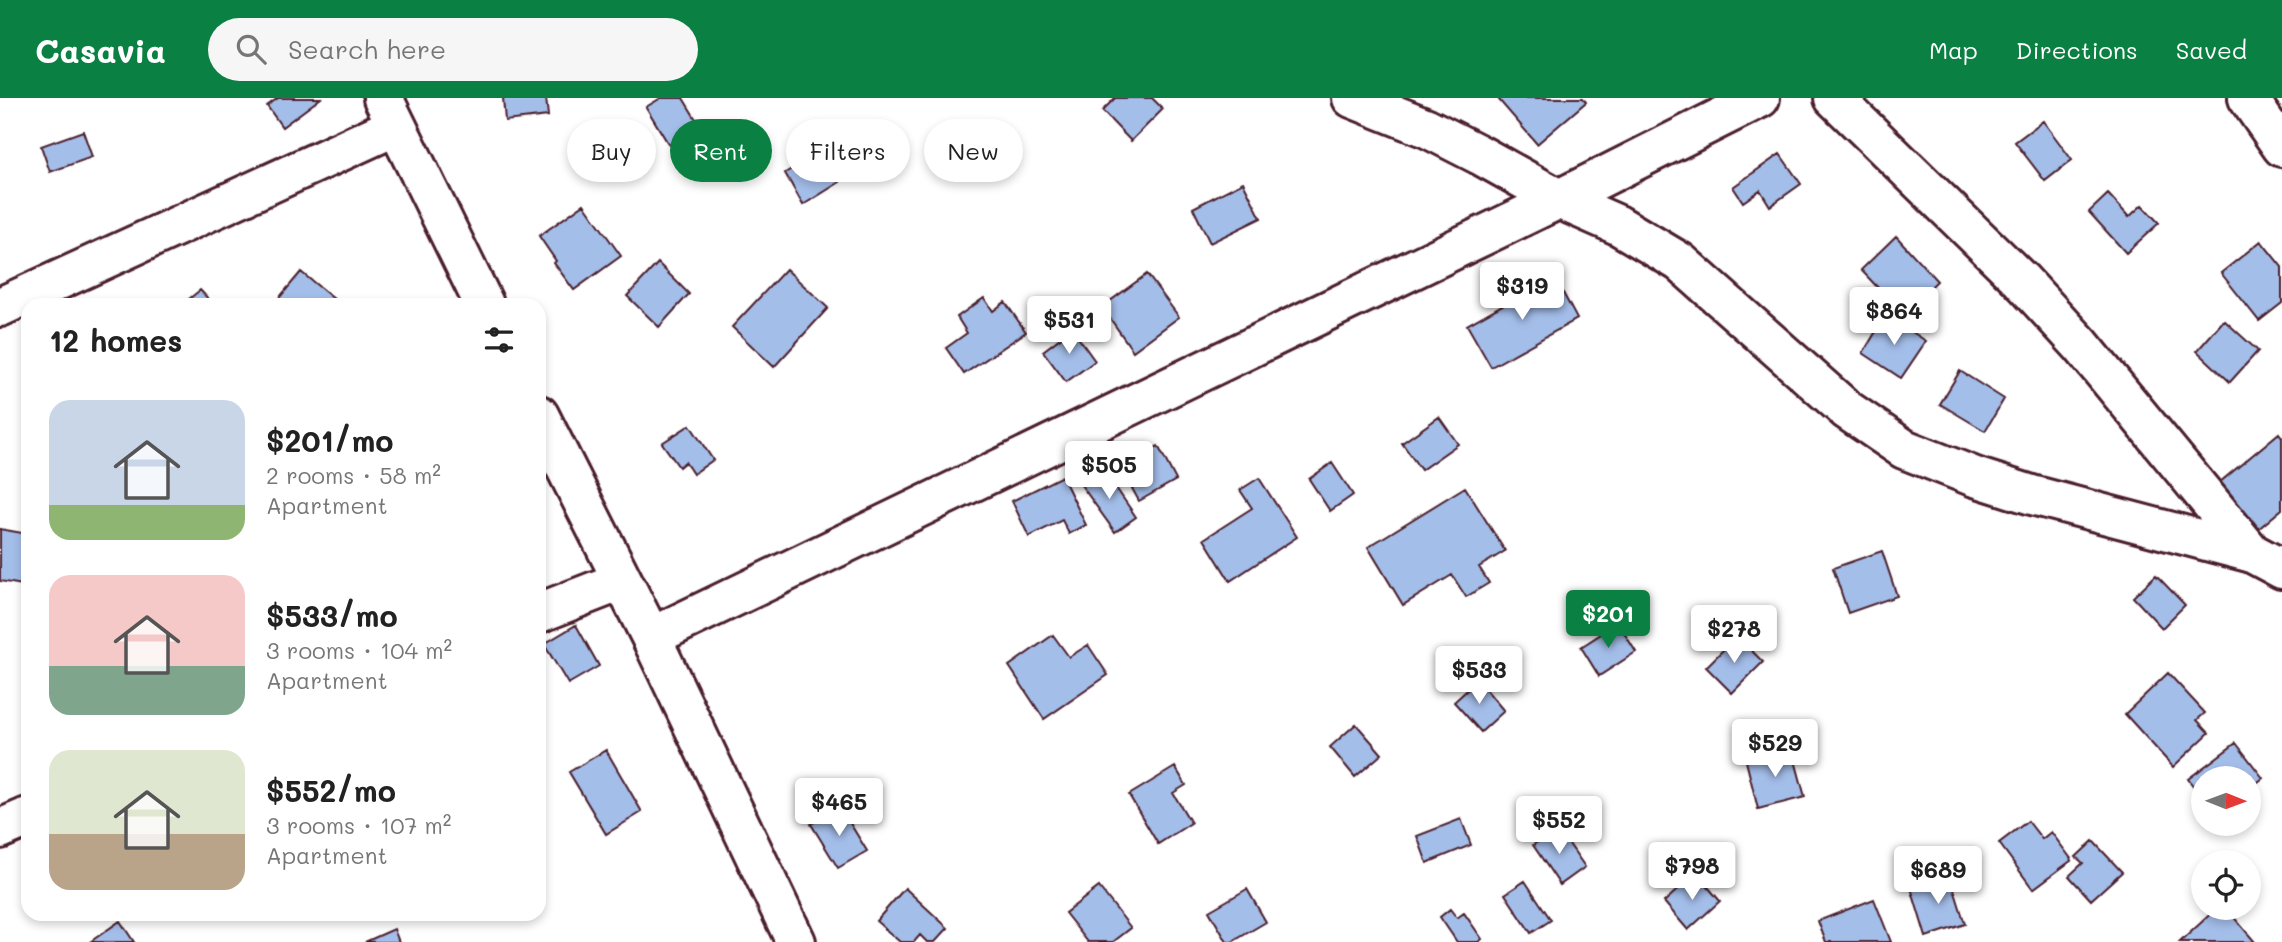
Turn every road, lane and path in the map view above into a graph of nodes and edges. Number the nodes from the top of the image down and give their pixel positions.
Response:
1 (1352, 98) edge
2 (1760, 98) edge
3 (1835, 98) edge
4 (2248, 98) edge
5 (389, 112) edge
6 (2282, 147) edge
7 (1559, 200) junction
8 (481, 298) edge
9 (0, 307) edge
10 (546, 429) edge
11 (2267, 561) edge
12 (621, 581) junction
13 (546, 610) edge
14 (651, 637) junction
15 (21, 820) edge
16 (0, 829) edge
17 (796, 942) edge

1 - 7 street
2 - 7 street
3 - 11 street
4 - 6 street
5 - 8 street
5 - 9 street
7 - 11 street
7 - 14 street
10 - 12 street
12 - 13 street
12 - 14 street
14 - 17 street
15 - 16 street

